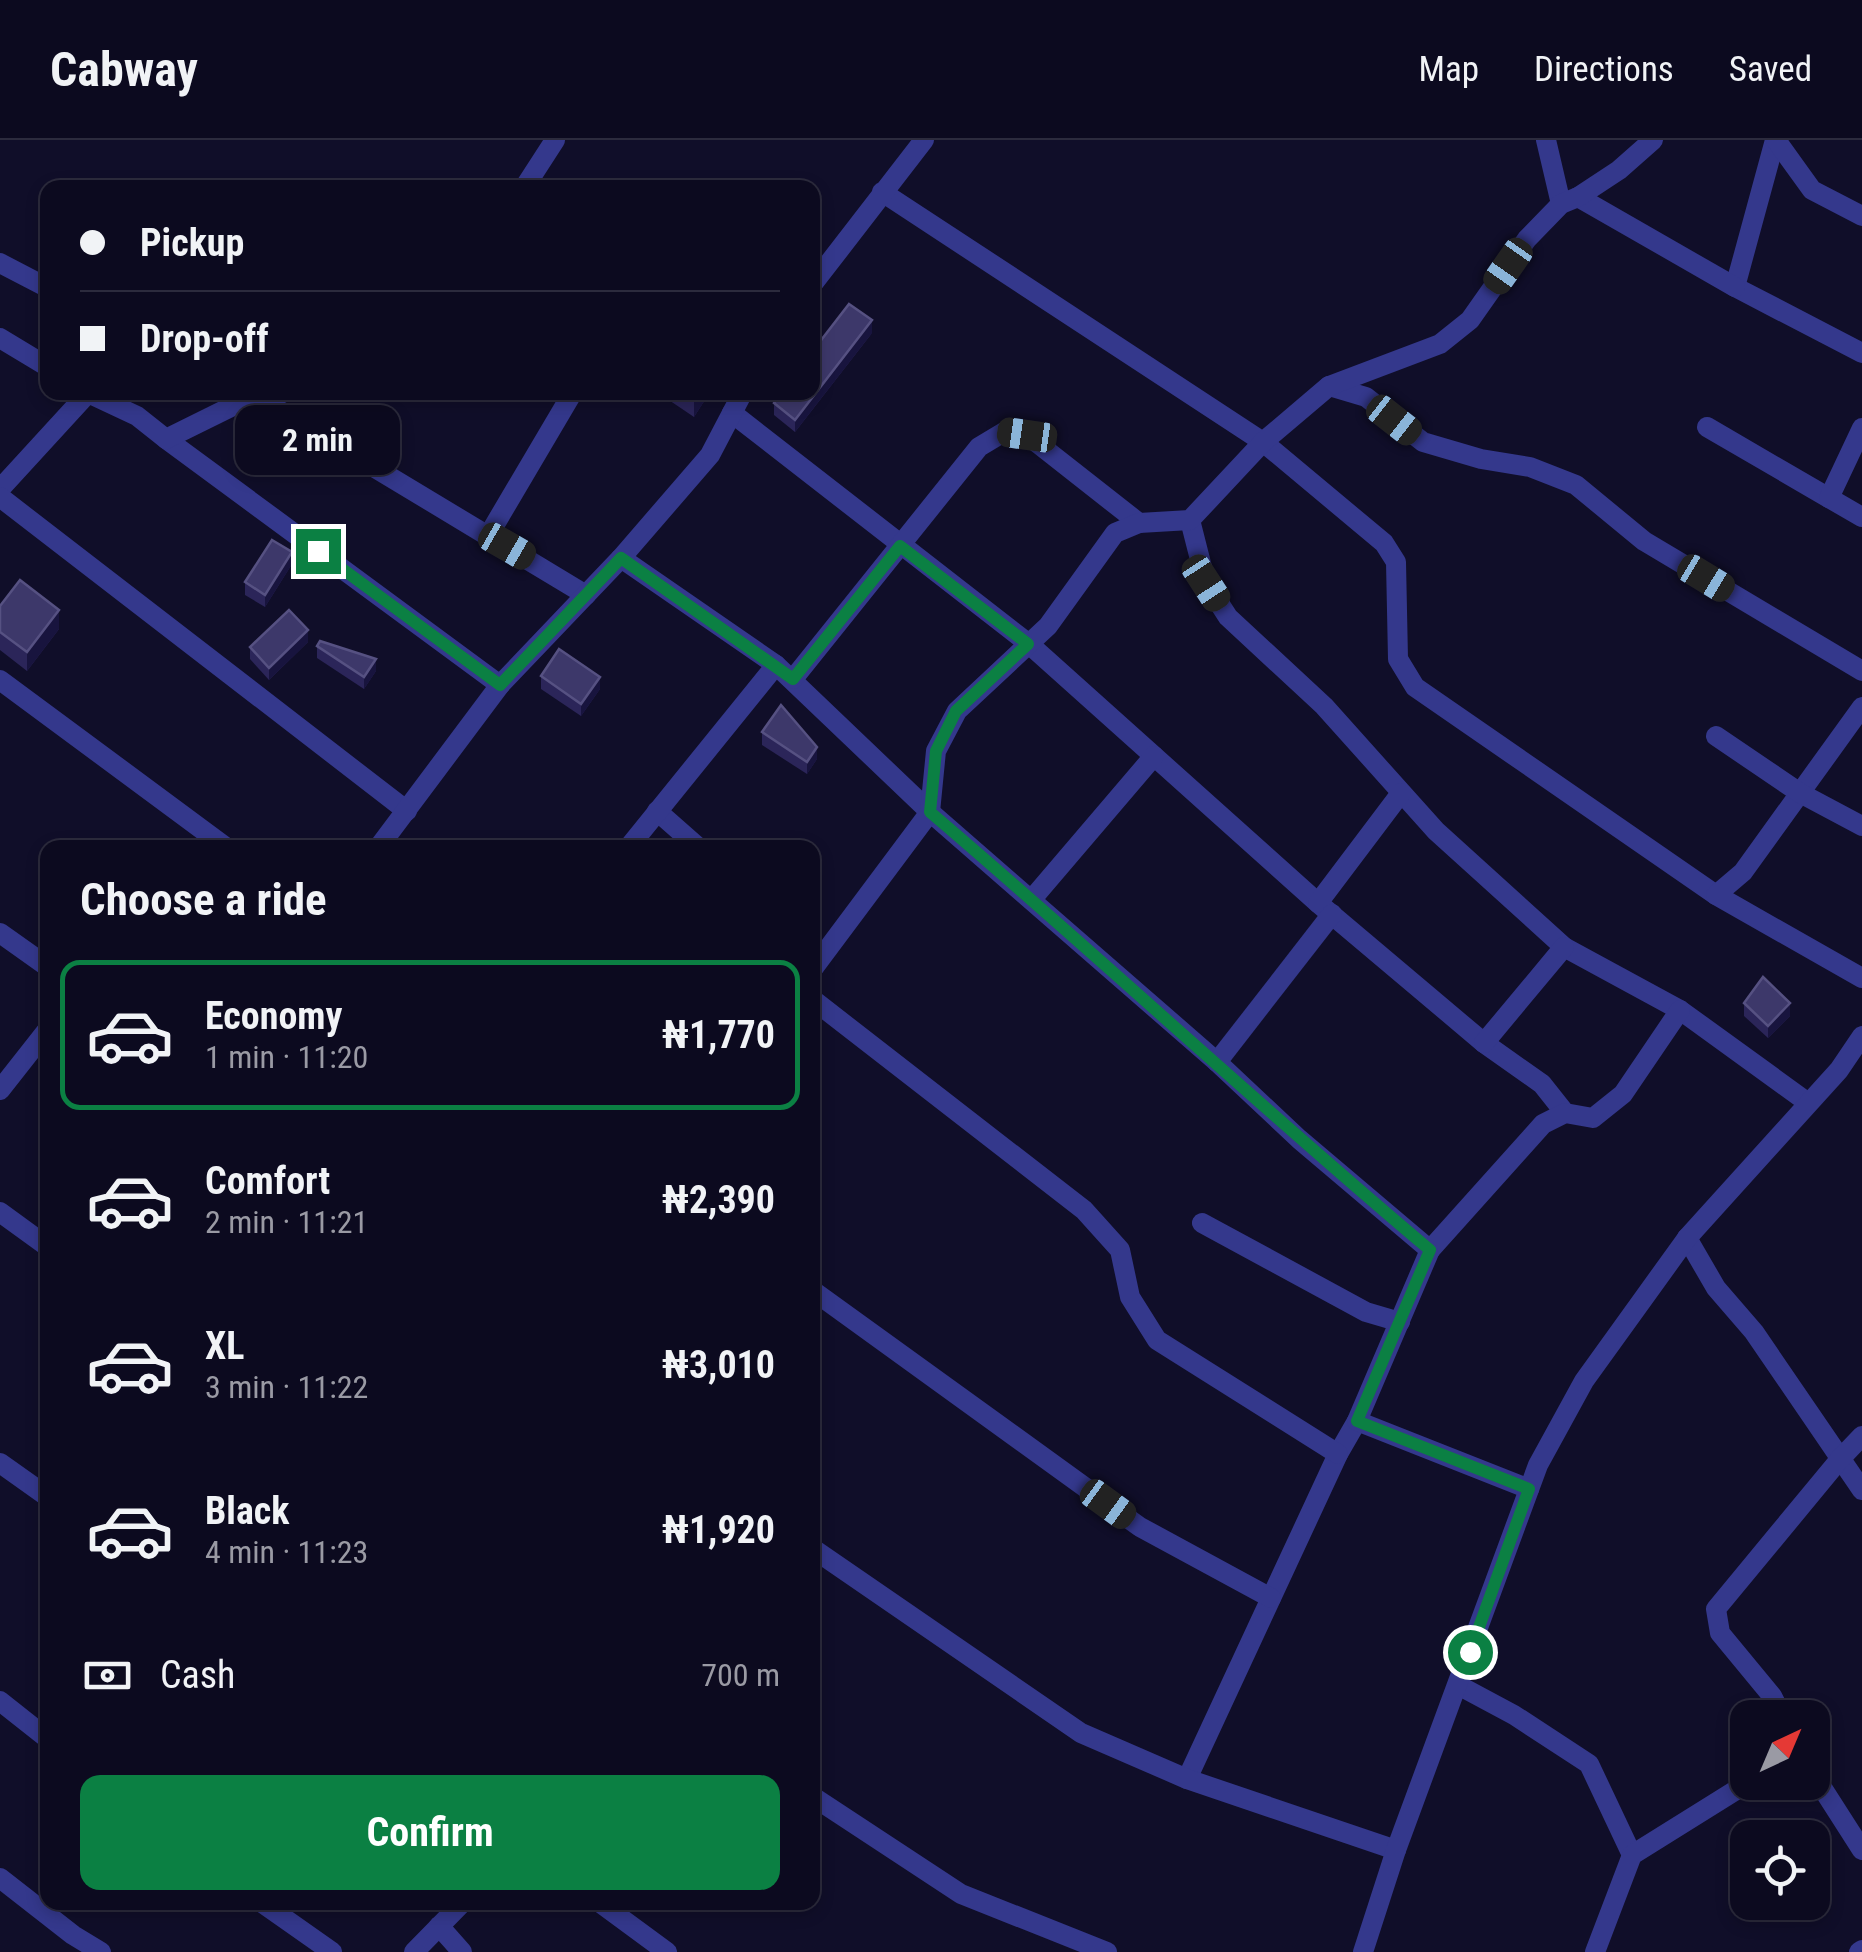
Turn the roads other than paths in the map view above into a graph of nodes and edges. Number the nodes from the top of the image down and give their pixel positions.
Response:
1 (555, 140) edge
2 (924, 140) edge
3 (1546, 140) edge
4 (1653, 140) edge
5 (1776, 140) edge
6 (529, 180) edge
7 (882, 192) junction
8 (1569, 201) junction
9 (1862, 216) edge
10 (0, 263) edge
11 (820, 275) edge
12 (40, 284) edge
13 (1735, 287) junction
14 (0, 338) edge
15 (1862, 353) edge
16 (40, 363) edge
17 (1329, 386) junction
18 (82, 400) edge
19 (103, 400) edge
20 (243, 400) edge
21 (265, 400) edge
22 (569, 400) edge
23 (739, 400) edge
24 (732, 413) junction
25 (1706, 427) dead end
26 (1862, 428) edge
27 (166, 438) junction
28 (1263, 442) junction
29 (0, 489) edge
30 (0, 497) edge
31 (1829, 498) junction
32 (1862, 517) edge
33 (1190, 520) junction
34 (1139, 523) junction
35 (488, 536) junction
36 (900, 546) junction
37 (621, 558) junction
38 (586, 595) junction
39 (1028, 644) junction
40 (776, 665) junction
41 (1862, 671) edge
42 (793, 679) junction
43 (0, 680) edge
44 (500, 685) junction
45 (1862, 707) edge
46 (1716, 736) dead end
47 (1154, 756) junction
48 (1800, 792) junction
49 (1402, 793) junction
50 (407, 811) junction
51 (657, 811) junction
52 (930, 812) junction
53 (1862, 826) edge
54 (216, 840) edge
55 (384, 840) edge
56 (634, 840) edge
57 (690, 840) edge
58 (1716, 895) junction
59 (1032, 898) junction
60 (1325, 909) junction
61 (0, 933) edge
62 (1564, 946) junction
63 (820, 952) edge
64 (40, 962) edge
65 (1862, 978) edge
66 (820, 1004) edge
67 (1680, 1010) junction
68 (1862, 1036) edge
69 (40, 1039) edge
70 (1484, 1043) junction
71 (1217, 1062) junction
72 (1845, 1069) edge
73 (0, 1090) edge
74 (1807, 1102) junction
75 (1565, 1113) junction
76 (0, 1212) edge
77 (1202, 1223) dead end
78 (1687, 1238) junction
79 (40, 1241) edge
80 (1430, 1250) junction
81 (820, 1296) edge
82 (1400, 1322) junction
83 (1357, 1421) junction
84 (1862, 1436) edge
85 (1338, 1454) junction
86 (1840, 1459) junction
87 (0, 1463) edge
88 (1529, 1489) junction
89 (1862, 1490) edge
90 (40, 1492) edge
91 (820, 1554) edge
92 (1271, 1598) junction
93 (1458, 1685) junction
94 (1774, 1700) edge
95 (0, 1701) edge
96 (40, 1733) edge
97 (1187, 1779) junction
98 (1730, 1794) edge
99 (1830, 1800) edge
100 (820, 1801) edge
101 (1396, 1850) junction
102 (1862, 1850) edge
103 (1632, 1855) junction
104 (0, 1878) edge
105 (272, 1910) edge
106 (455, 1910) edge
107 (611, 1910) edge
108 (440, 1926) junction
109 (69, 1944) edge
110 (101, 1952) edge
111 (332, 1952) edge
112 (414, 1952) edge
113 (462, 1952) edge
114 (667, 1952) edge
115 (1107, 1952) edge
116 (1362, 1952) edge
117 (1596, 1952) edge

1 - 6 street
2 - 7 street
3 - 8 street
4 - 8 street
5 - 9 street
5 - 13 street
7 - 11 street
7 - 28 street
8 - 13 street
8 - 17 street
10 - 12 street
13 - 15 street
14 - 16 street
17 - 28 street
17 - 41 street
18 - 29 street
19 - 27 street
20 - 27 street
21 - 35 street
22 - 35 street
23 - 24 street
24 - 36 street
24 - 37 street
25 - 31 street
26 - 31 street
27 - 44 street
28 - 33 street
28 - 58 street
30 - 50 street
31 - 32 street
33 - 34 street
33 - 49 street
34 - 36 street
34 - 39 street
35 - 38 street
36 - 39 street
36 - 42 street
37 - 38 street
37 - 40 street
38 - 44 street
39 - 47 street
39 - 52 street
40 - 42 street
40 - 51 street
42 - 52 street
43 - 54 street
44 - 50 street
45 - 48 street
46 - 48 street
47 - 59 street
47 - 60 street
48 - 53 street
48 - 58 street
49 - 60 street
49 - 62 street
50 - 55 street
51 - 56 street
51 - 57 street
52 - 59 street
52 - 63 street
58 - 65 street
59 - 71 street
60 - 70 street
60 - 71 street
61 - 64 street
62 - 67 street
62 - 70 street
66 - 85 street
67 - 74 street
67 - 75 street
68 - 72 street
69 - 73 street
70 - 75 street
71 - 80 street
72 - 74 street
74 - 78 street
75 - 80 street
76 - 79 street
77 - 82 street
78 - 86 street
78 - 88 street
80 - 82 street
81 - 92 street
82 - 83 street
83 - 85 street
83 - 88 street
84 - 86 street
85 - 92 street
86 - 89 street
86 - 94 street
87 - 90 street
88 - 93 street
91 - 97 street
92 - 97 street
93 - 101 street
93 - 103 street
95 - 96 street
97 - 101 street
98 - 103 street
99 - 102 street
100 - 115 street
101 - 116 street
103 - 117 street
104 - 109 street
105 - 111 street
106 - 108 street
107 - 114 street
108 - 112 street
108 - 113 street
109 - 110 street

